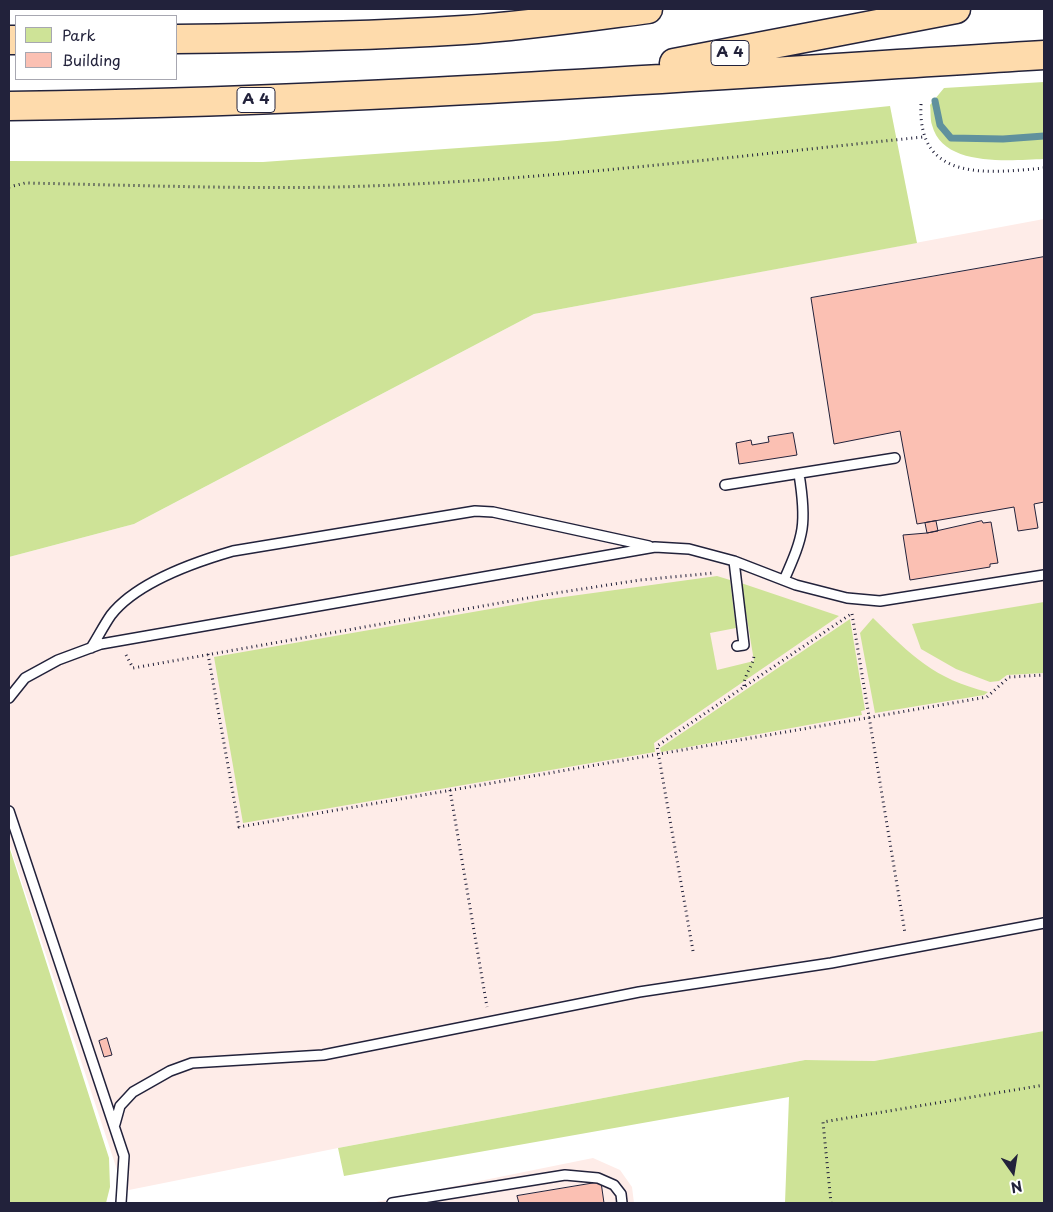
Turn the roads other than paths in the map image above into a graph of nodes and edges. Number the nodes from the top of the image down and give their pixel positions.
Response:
1 (648, 9) edge
2 (956, 9) edge
3 (178, 39) edge
4 (1044, 55) edge
5 (502, 89) junction
6 (9, 106) edge
7 (895, 458) dead end
8 (799, 474) junction
9 (725, 485) dead end
10 (654, 547) junction
11 (734, 561) junction
12 (1044, 575) edge
13 (784, 580) junction
14 (736, 646) dead end
15 (91, 648) junction
16 (9, 698) edge
17 (9, 812) edge
18 (1044, 923) edge
19 (115, 1124) junction
20 (121, 1203) edge
21 (392, 1203) edge
22 (622, 1203) edge

1 - 3 highway
2 - 5 highway, A 4
4 - 5 highway
5 - 6 highway, A 4
7 - 8 lane
8 - 9 lane
8 - 13 lane
10 - 11 lane
10 - 15 lane
10 - 15 lane
11 - 13 lane
11 - 14 lane
12 - 13 lane
15 - 16 lane
17 - 19 lane
18 - 19 lane
19 - 20 lane
21 - 22 lane

